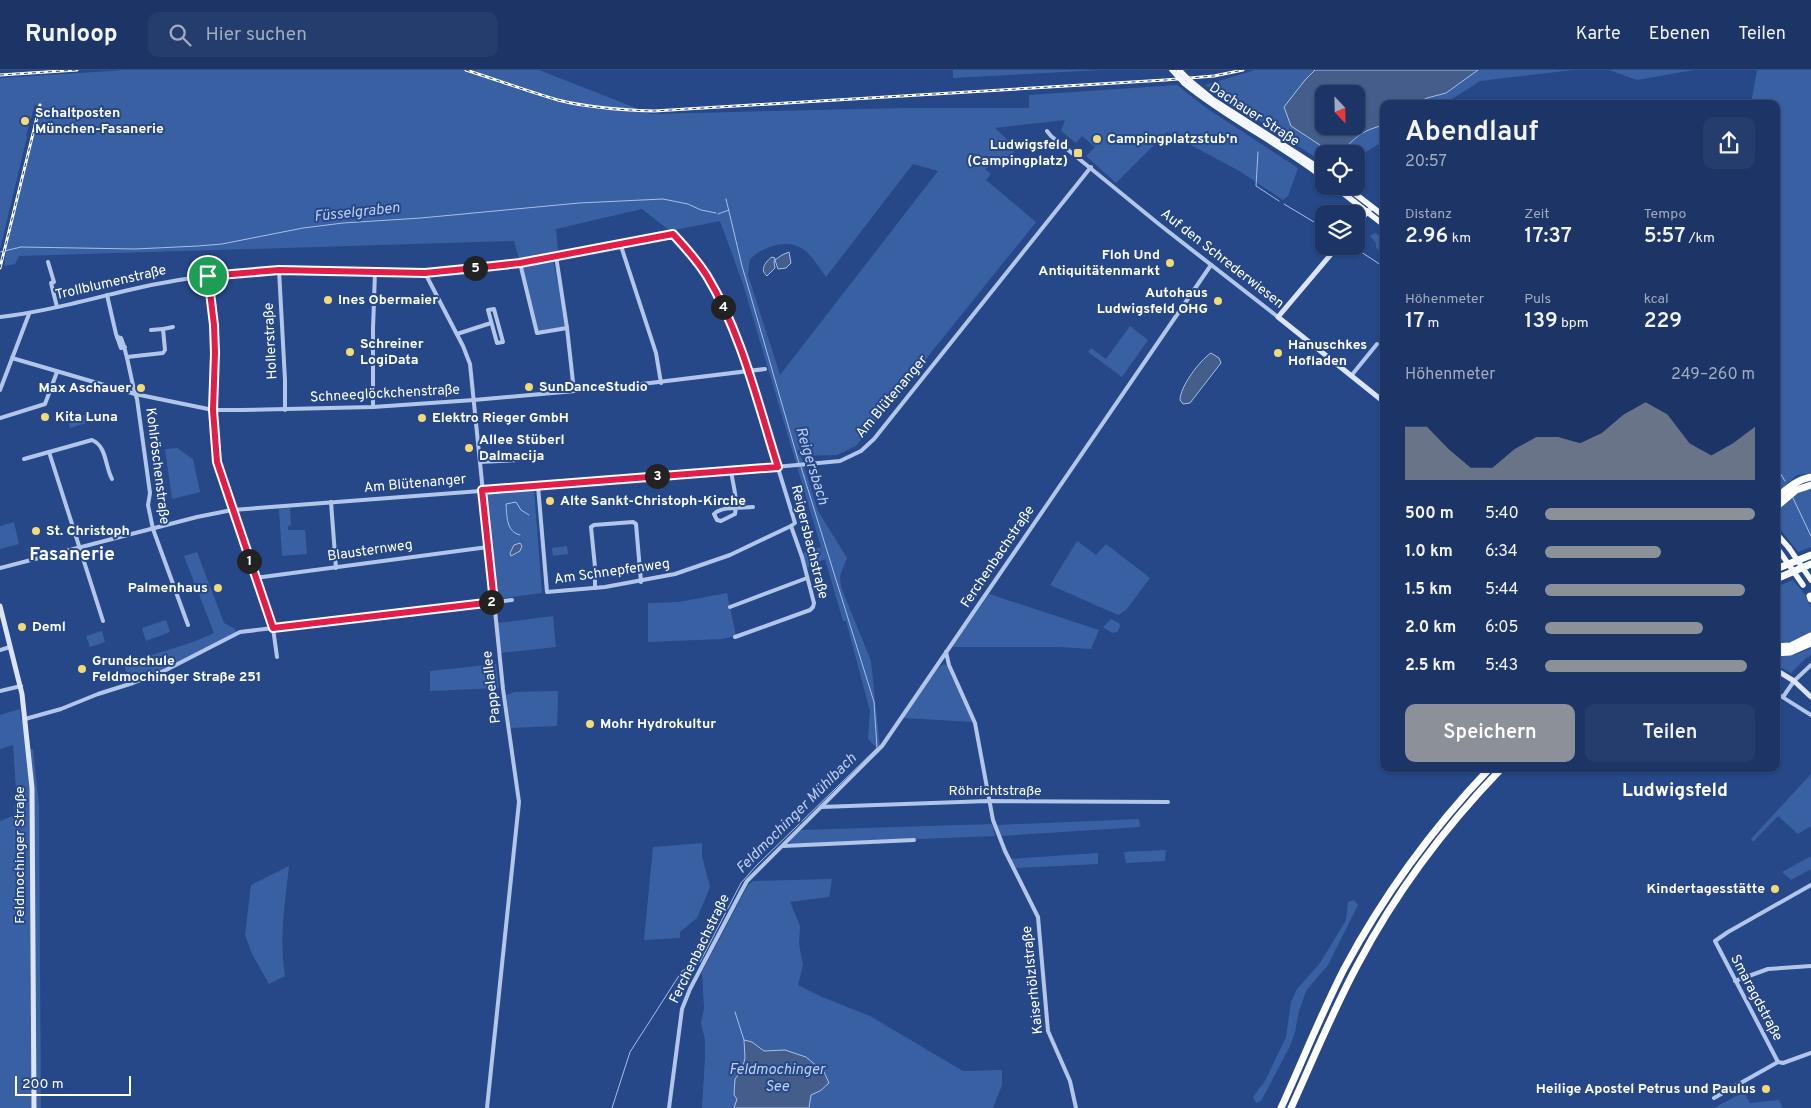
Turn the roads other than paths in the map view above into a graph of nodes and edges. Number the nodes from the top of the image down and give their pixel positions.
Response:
1 (1172, 70) edge
2 (1179, 70) edge
3 (1188, 82) junction
4 (1249, 126) junction
5 (1047, 131) dead end
6 (1315, 165) edge
7 (1091, 167) junction
8 (1315, 171) edge
9 (1345, 195) edge
10 (1357, 195) edge
11 (1372, 206) junction
12 (1367, 212) junction
13 (1380, 213) edge
14 (1365, 214) edge
15 (1380, 222) edge
16 (673, 234) joint
17 (620, 243) junction
18 (1330, 255) edge
19 (556, 256) junction
20 (48, 262) dead end
21 (520, 263) junction
22 (1211, 265) junction
23 (279, 270) junction
24 (376, 272) junction
25 (425, 273) junction
26 (208, 276) junction
27 (107, 295) junction
28 (57, 307) junction
29 (29, 314) junction
30 (0, 317) edge
31 (1278, 317) junction
32 (491, 323) junction
33 (163, 328) junction
34 (173, 328) dead end
35 (567, 328) junction
36 (151, 330) dead end
37 (456, 334) junction
38 (1377, 344) dead end
39 (127, 357) junction
40 (12, 358) junction
41 (765, 369) dead end
42 (748, 371) junction
43 (57, 372) junction
44 (1351, 376) junction
45 (661, 383) junction
46 (0, 390) edge
47 (574, 391) junction
48 (136, 394) junction
49 (1380, 399) edge
50 (474, 400) junction
51 (374, 407) junction
52 (213, 410) junction
53 (285, 410) junction
54 (0, 418) edge
55 (49, 452) junction
56 (24, 459) dead end
57 (517, 460) dead end
58 (480, 462) junction
59 (778, 467) junction
60 (731, 470) junction
61 (1811, 477) edge
62 (112, 479) dead end
63 (1811, 485) edge
64 (538, 486) junction
65 (482, 490) junction
66 (1780, 495) edge
67 (331, 502) junction
68 (1780, 504) edge
69 (753, 507) dead end
70 (736, 509) junction
71 (232, 510) junction
72 (791, 526) junction
73 (153, 530) junction
74 (1780, 538) edge
75 (488, 547) junction
76 (79, 548) junction
77 (1780, 552) edge
78 (1811, 555) edge
79 (1811, 564) edge
80 (1780, 567) edge
81 (0, 568) edge
82 (336, 568) junction
83 (255, 578) junction
84 (807, 578) junction
85 (1780, 578) edge
86 (1811, 580) edge
87 (641, 582) junction
88 (595, 588) junction
89 (1811, 597) edge
90 (512, 600) dead end
91 (494, 602) junction
92 (0, 606) edge
93 (730, 607) dead end
94 (104, 621) dead end
95 (188, 625) dead end
96 (273, 628) junction
97 (1811, 636) edge
98 (736, 637) dead end
99 (1811, 643) edge
100 (10, 647) junction
101 (1780, 647) edge
102 (0, 650) edge
103 (946, 652) junction
104 (1780, 653) edge
105 (277, 657) dead end
106 (940, 662) junction
107 (948, 663) junction
108 (1811, 665) edge
109 (1780, 672) edge
110 (1794, 681) junction
111 (20, 686) junction
112 (0, 691) edge
113 (1780, 695) edge
114 (1784, 697) junction
115 (1811, 697) edge
116 (1811, 715) edge
117 (25, 719) junction
118 (1486, 772) edge
119 (1498, 772) edge
120 (988, 801) junction
121 (1168, 802) dead end
122 (821, 808) junction
123 (914, 840) dead end
124 (783, 846) junction
125 (1811, 885) edge
126 (1811, 966) edge
127 (1735, 981) junction
128 (1811, 1053) edge
129 (1778, 1062) junction
130 (1714, 1098) dead end
131 (34, 1108) edge
132 (487, 1108) edge
133 (669, 1108) edge
134 (1076, 1108) edge
135 (1281, 1108) edge
136 (1291, 1108) edge

1 - 3 main road, Dachauer Straße, bridge
2 - 3 main road, Dachauer Straße, bridge
3 - 4 main road, Dachauer Straße
4 - 6 main road, Dachauer Straße
4 - 8 main road, Dachauer Straße
5 - 7 street, Auf den Schrederwiesen
7 - 22 street, Auf den Schrederwiesen
7 - 59 street, Am Blütenanger
9 - 12 main road
10 - 11 main road
11 - 12 main road
11 - 13 main road
12 - 14 main road
12 - 15 main road
16 - 17 street, Trollblumenstraße
16 - 42 street, Reigersbachstraße
17 - 19 street, Trollblumenstraße
17 - 45 street
18 - 31 main road
19 - 21 street, Trollblumenstraße
19 - 35 street
20 - 28 street
21 - 25 street, Trollblumenstraße
21 - 35 street
22 - 31 street, Auf den Schrederwiesen
22 - 103 street, Ferchenbachstraße
23 - 24 street, Trollblumenstraße
23 - 26 street, Trollblumenstraße
23 - 53 street, Hollerstraße
24 - 25 street, Trollblumenstraße
24 - 51 street
25 - 37 street, Pappelallee
26 - 27 street, Trollblumenstraße
26 - 52 street
27 - 28 street, Trollblumenstraße
27 - 39 street, Kohlröschenstraße
28 - 29 street, Trollblumenstraße
29 - 30 street, Trollblumenstraße
29 - 40 street
31 - 44 main road, Auf den Schrederwiesen
32 - 32 street
32 - 37 street
33 - 34 street
33 - 36 street
33 - 39 street
35 - 47 street
37 - 50 street, Pappelallee
38 - 44 street
39 - 48 street, Kohlröschenstraße
40 - 43 street, Schneeglöckchenstraße
40 - 46 street
41 - 42 street, Schneeglöckchenstraße
42 - 45 street, Schneeglöckchenstraße
42 - 59 street, Reigersbachstraße
43 - 48 street, Schneeglöckchenstraße
43 - 54 street
44 - 49 main road, Auf den Schrederwiesen
45 - 47 street, Schneeglöckchenstraße
47 - 50 street, Schneeglöckchenstraße
48 - 52 street, Schneeglöckchenstraße
48 - 73 street, Kohlröschenstraße
50 - 51 street, Schneeglöckchenstraße
50 - 58 street, Pappelallee
51 - 53 street, Schneeglöckchenstraße
52 - 53 street, Schneeglöckchenstraße
52 - 71 street
55 - 56 street
55 - 62 street
55 - 76 street
57 - 58 street
58 - 65 street, Pappelallee
59 - 60 street, Am Blütenanger
59 - 72 street, Reigersbachstraße
60 - 64 street, Am Blütenanger
60 - 70 street
61 - 66 highway
63 - 68 highway
64 - 65 street, Am Blütenanger
64 - 88 street, Am Schnepfenweg
65 - 67 street, Am Blütenanger
65 - 75 street, Pappelallee
67 - 71 street, Am Blütenanger
67 - 82 street
69 - 70 street
70 - 70 street
71 - 73 street, Am Blütenanger
71 - 83 street
72 - 84 street, Reigersbachstraße
72 - 87 street, Am Schnepfenweg
73 - 76 street, Am Blütenanger
73 - 95 street, Kohlröschenstraße
74 - 86 main road, bridge
75 - 82 street, Blausternweg
75 - 91 street, Pappelallee
76 - 81 street, Am Blütenanger
76 - 94 street
77 - 89 main road, bridge
78 - 80 highway
79 - 85 highway
82 - 83 street, Blausternweg
83 - 96 street
84 - 93 street
84 - 98 street, Reigersbachstraße
87 - 88 street, Am Schnepfenweg
87 - 88 street
90 - 91 street
91 - 96 street
91 - 132 street, Pappelallee
92 - 100 main road, Feldmochinger Straße
96 - 105 street
96 - 117 street
97 - 101 highway
99 - 104 highway
100 - 102 street
100 - 111 main road, Feldmochinger Straße
103 - 106 street, Ferchenbachstraße
103 - 107 street, Kaiserhölzlstraße
106 - 107 street
106 - 122 street, Ferchenbachstraße
107 - 120 street, Kaiserhölzlstraße
108 - 110 street
109 - 110 main road
110 - 114 street
110 - 115 main road
111 - 112 street
111 - 117 main road, Feldmochinger Straße
113 - 114 street
114 - 116 street
117 - 131 main road, Feldmochinger Straße
118 - 135 highway
119 - 136 highway
120 - 121 street, Röhrichtstraße
120 - 122 street, Röhrichtstraße
120 - 134 street, Kaiserhölzlstraße
122 - 124 street, Ferchenbachstraße
123 - 124 street
124 - 133 street, Ferchenbachstraße
125 - 127 street, Smaragdstraße
126 - 127 street
127 - 129 street, Smaragdstraße
128 - 129 street
129 - 130 street

